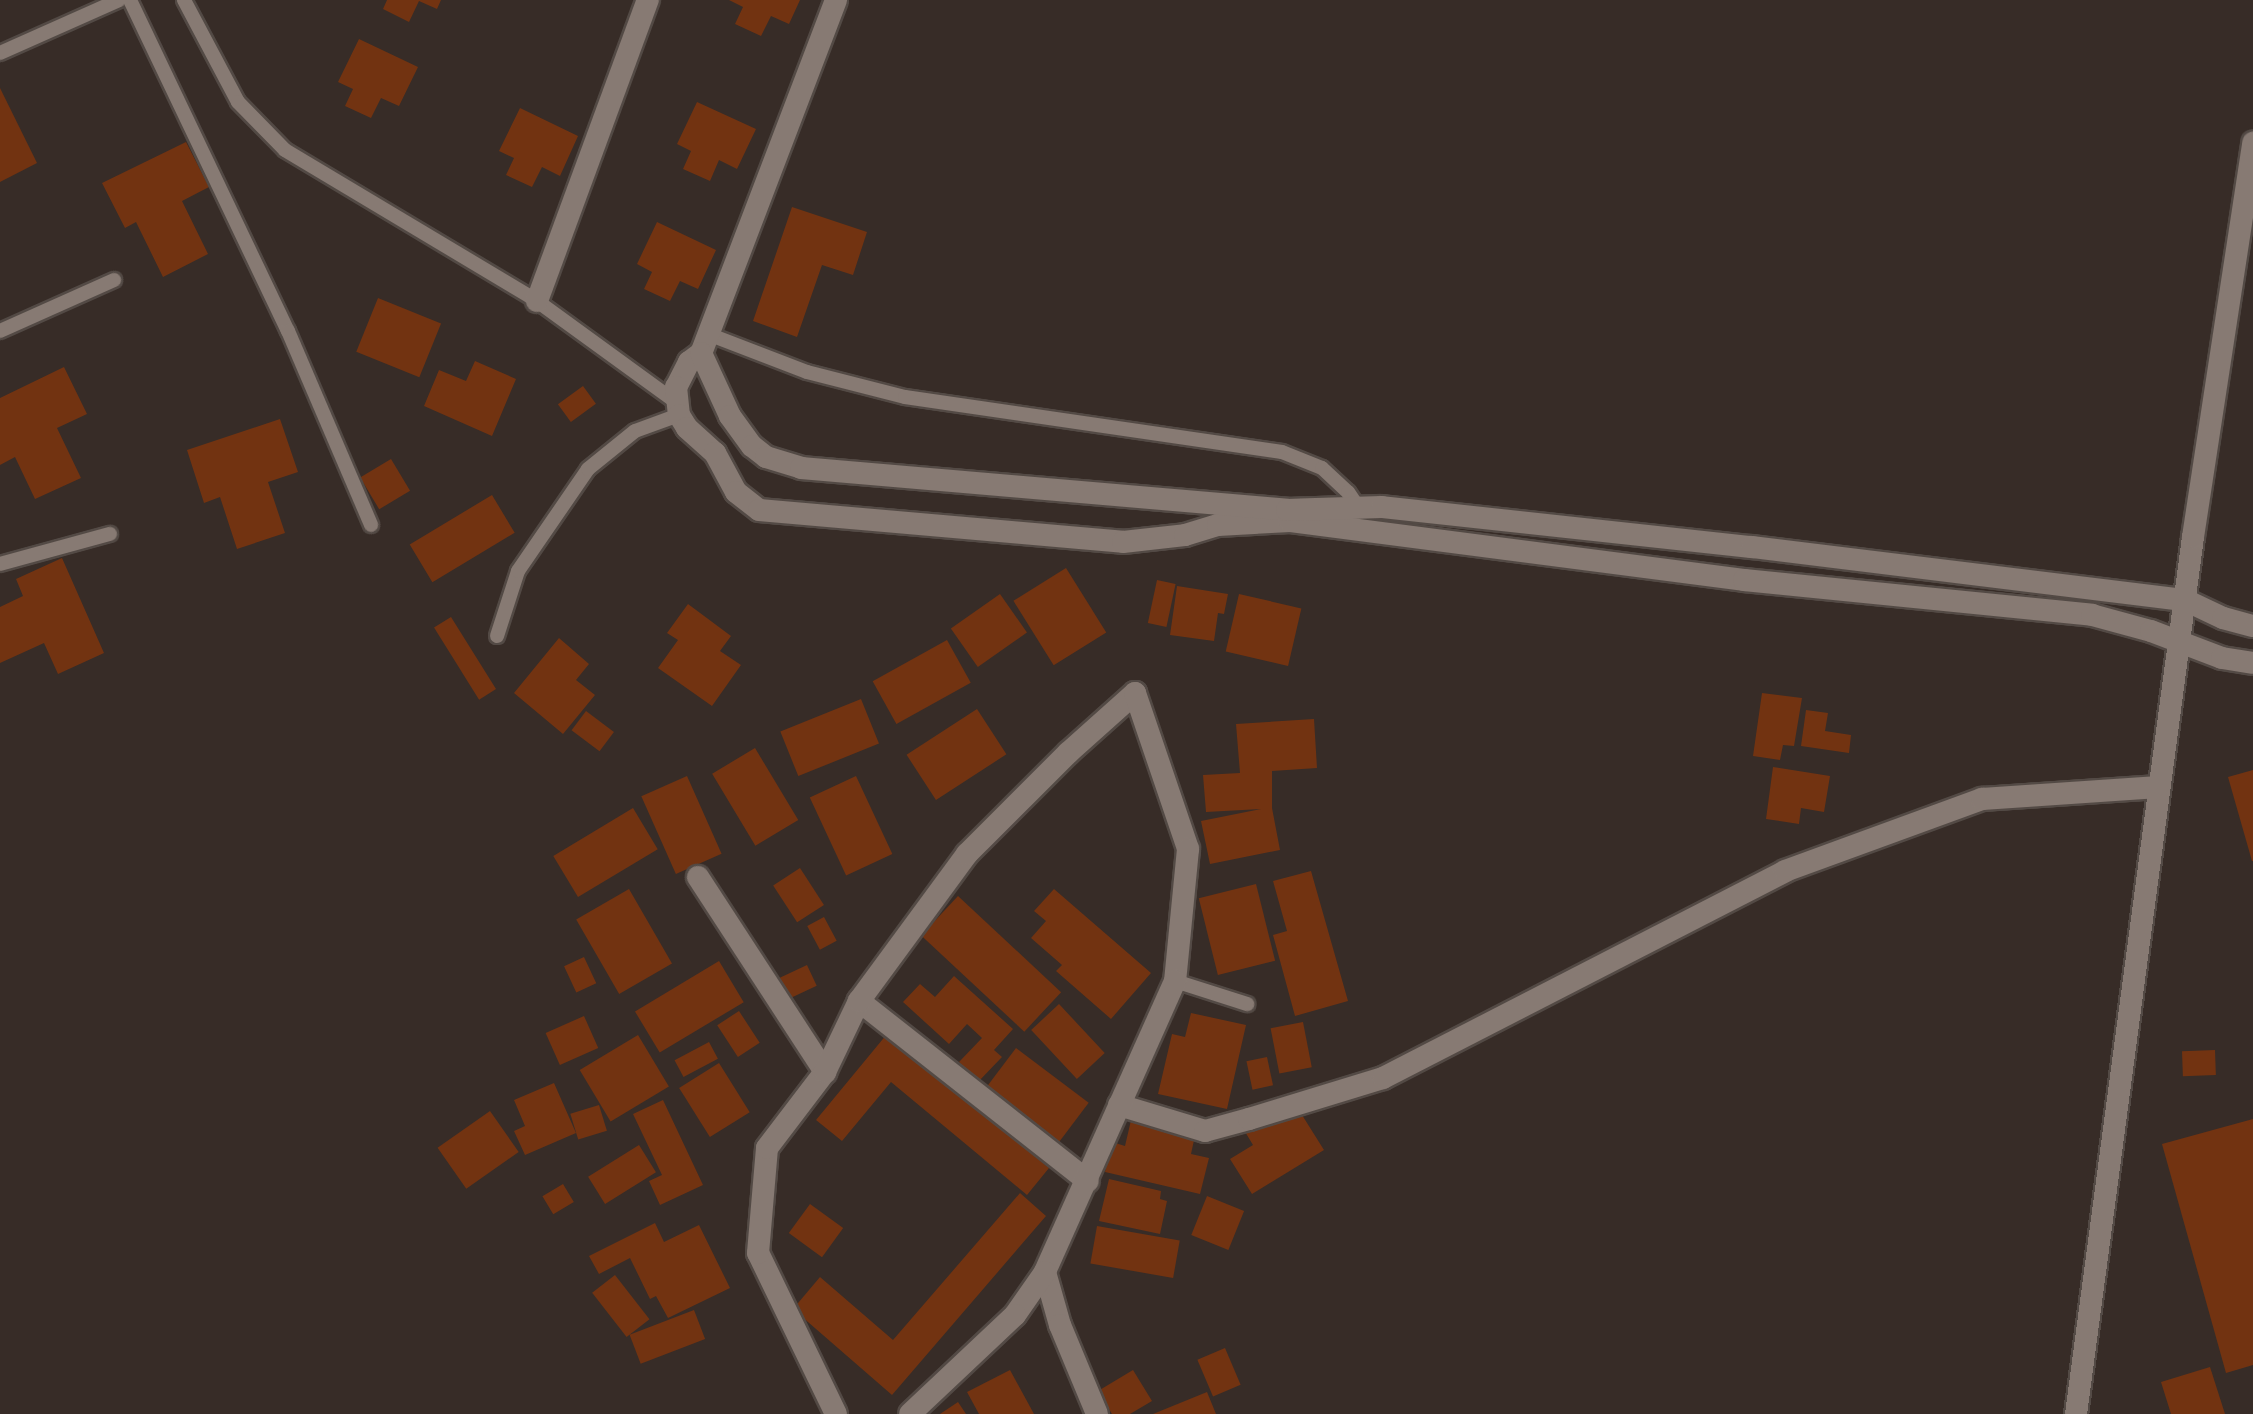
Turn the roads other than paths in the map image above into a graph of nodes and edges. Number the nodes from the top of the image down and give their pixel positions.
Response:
1 (119, 0) edge
2 (130, 0) edge
3 (184, 0) edge
4 (648, 0) edge
5 (836, 0) edge
6 (0, 53) edge
7 (2253, 143) edge
8 (114, 280) dead end
9 (537, 301) junction
10 (0, 331) edge
11 (704, 344) junction
12 (678, 408) junction
13 (1358, 507) junction
14 (371, 525) dead end
15 (110, 534) dead end
16 (1752, 547) junction
17 (1836, 556) junction
18 (0, 564) edge
19 (1744, 580) junction
20 (1830, 589) junction
21 (2185, 600) junction
22 (2253, 626) edge
23 (497, 636) dead end
24 (2179, 643) junction
25 (2253, 663) edge
26 (2159, 787) junction
27 (698, 877) dead end
28 (1175, 981) junction
29 (859, 1001) junction
30 (1247, 1004) dead end
31 (825, 1072) junction
32 (1119, 1105) junction
33 (1088, 1181) junction
34 (1045, 1272) junction
35 (836, 1414) edge
36 (910, 1414) edge
37 (1097, 1414) edge
38 (2076, 1414) edge

1 - 6 lane
2 - 14 lane
3 - 9 lane
4 - 9 street
5 - 11 street
7 - 21 street
8 - 10 lane
9 - 12 lane
11 - 12 street
11 - 13 lane
11 - 13 street
12 - 19 street
12 - 23 lane
13 - 16 street
15 - 18 lane
16 - 17 street
16 - 19 street
17 - 20 street
17 - 21 street
19 - 20 street
20 - 24 street
21 - 22 street
21 - 24 street
24 - 25 street
24 - 26 street
26 - 32 street
26 - 38 street
27 - 31 street
28 - 29 street
28 - 30 lane
28 - 32 street
29 - 31 street
29 - 33 street
31 - 35 street
32 - 33 street
33 - 34 street
34 - 36 street
34 - 37 street

